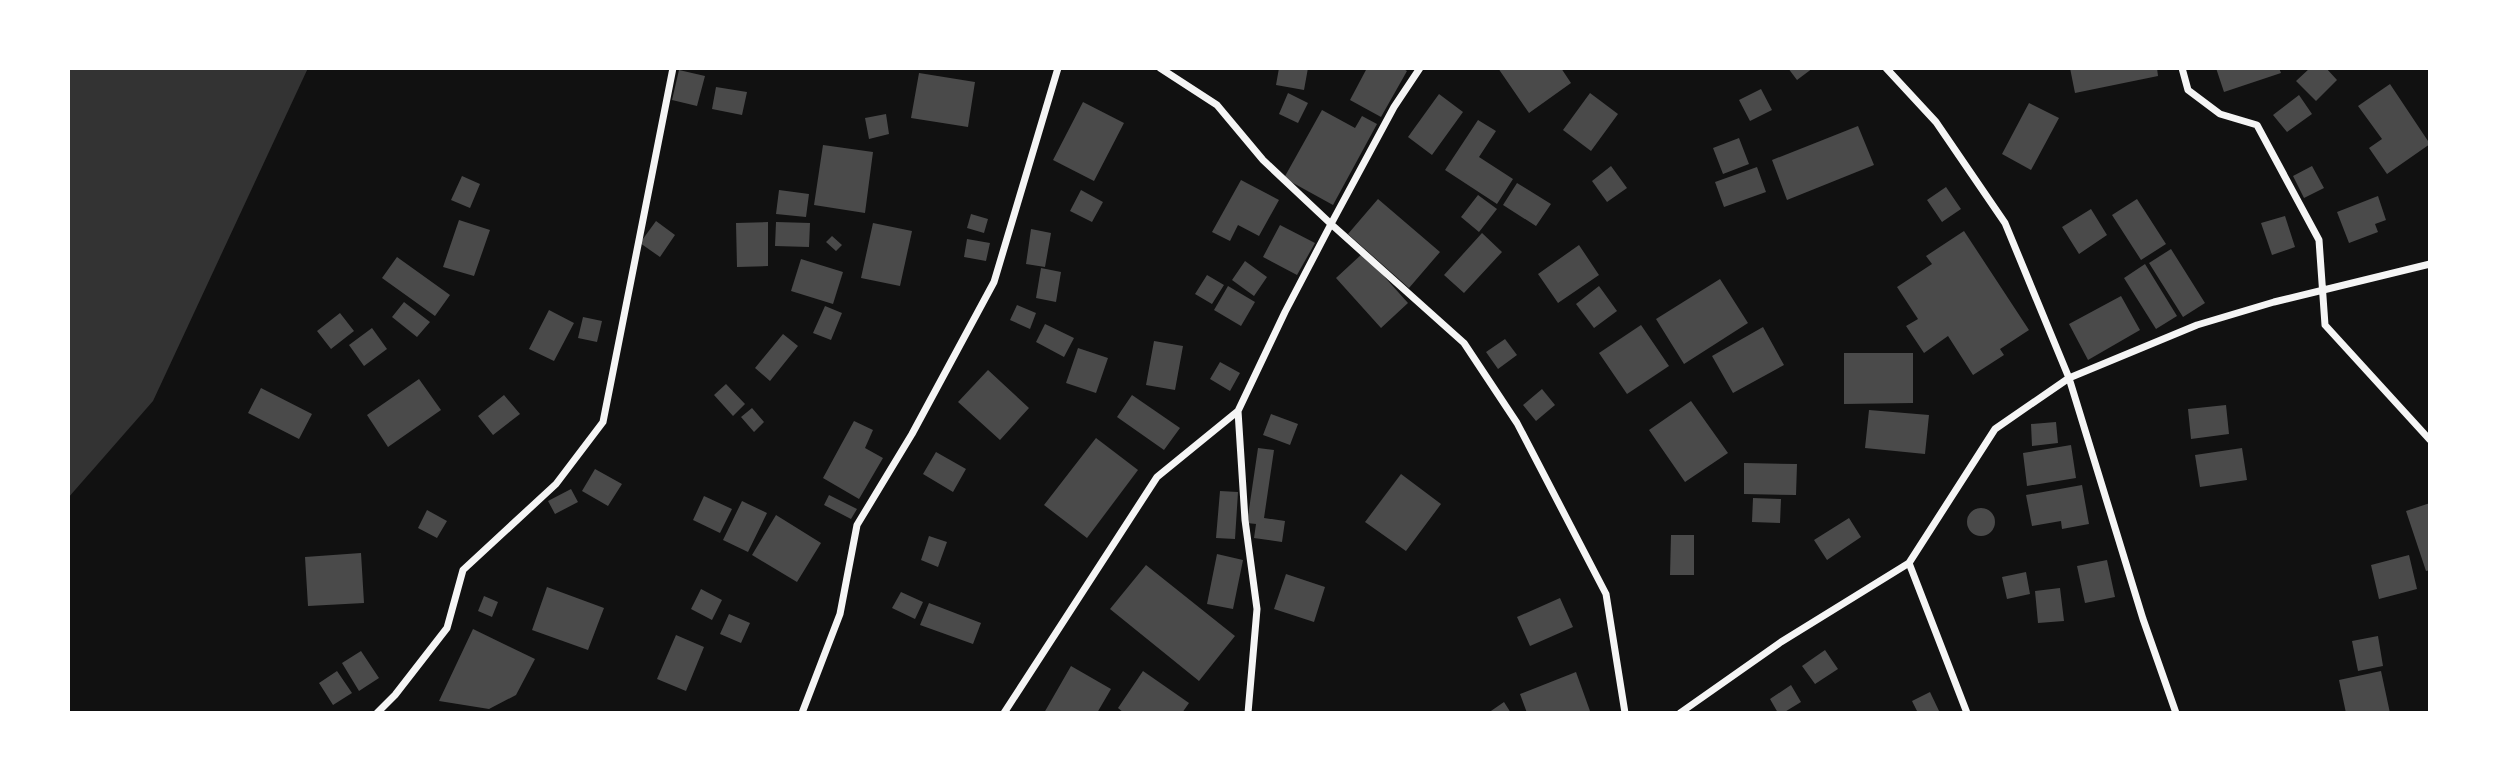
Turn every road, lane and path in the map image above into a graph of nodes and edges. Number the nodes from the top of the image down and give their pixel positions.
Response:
1 (673, 68) edge
2 (1058, 68) edge
3 (1160, 68) edge
4 (1420, 68) edge
5 (1886, 68) edge
6 (2182, 68) edge
7 (1331, 225) junction
8 (2430, 264) edge
9 (2321, 291) junction
10 (2069, 378) junction
11 (1238, 411) junction
12 (2430, 440) edge
13 (1909, 563) junction
14 (377, 713) edge
15 (802, 713) edge
16 (1004, 713) edge
17 (1248, 713) edge
18 (1625, 713) edge
19 (1680, 713) edge
20 (1967, 713) edge
21 (2176, 713) edge

1 - 14 street
2 - 15 street
3 - 7 street
4 - 7 street
5 - 10 street
6 - 9 street
7 - 11 street
7 - 18 street
8 - 9 street
9 - 10 street
9 - 12 street
10 - 13 street
10 - 21 street
11 - 16 street
11 - 17 street
13 - 19 street
13 - 20 street

